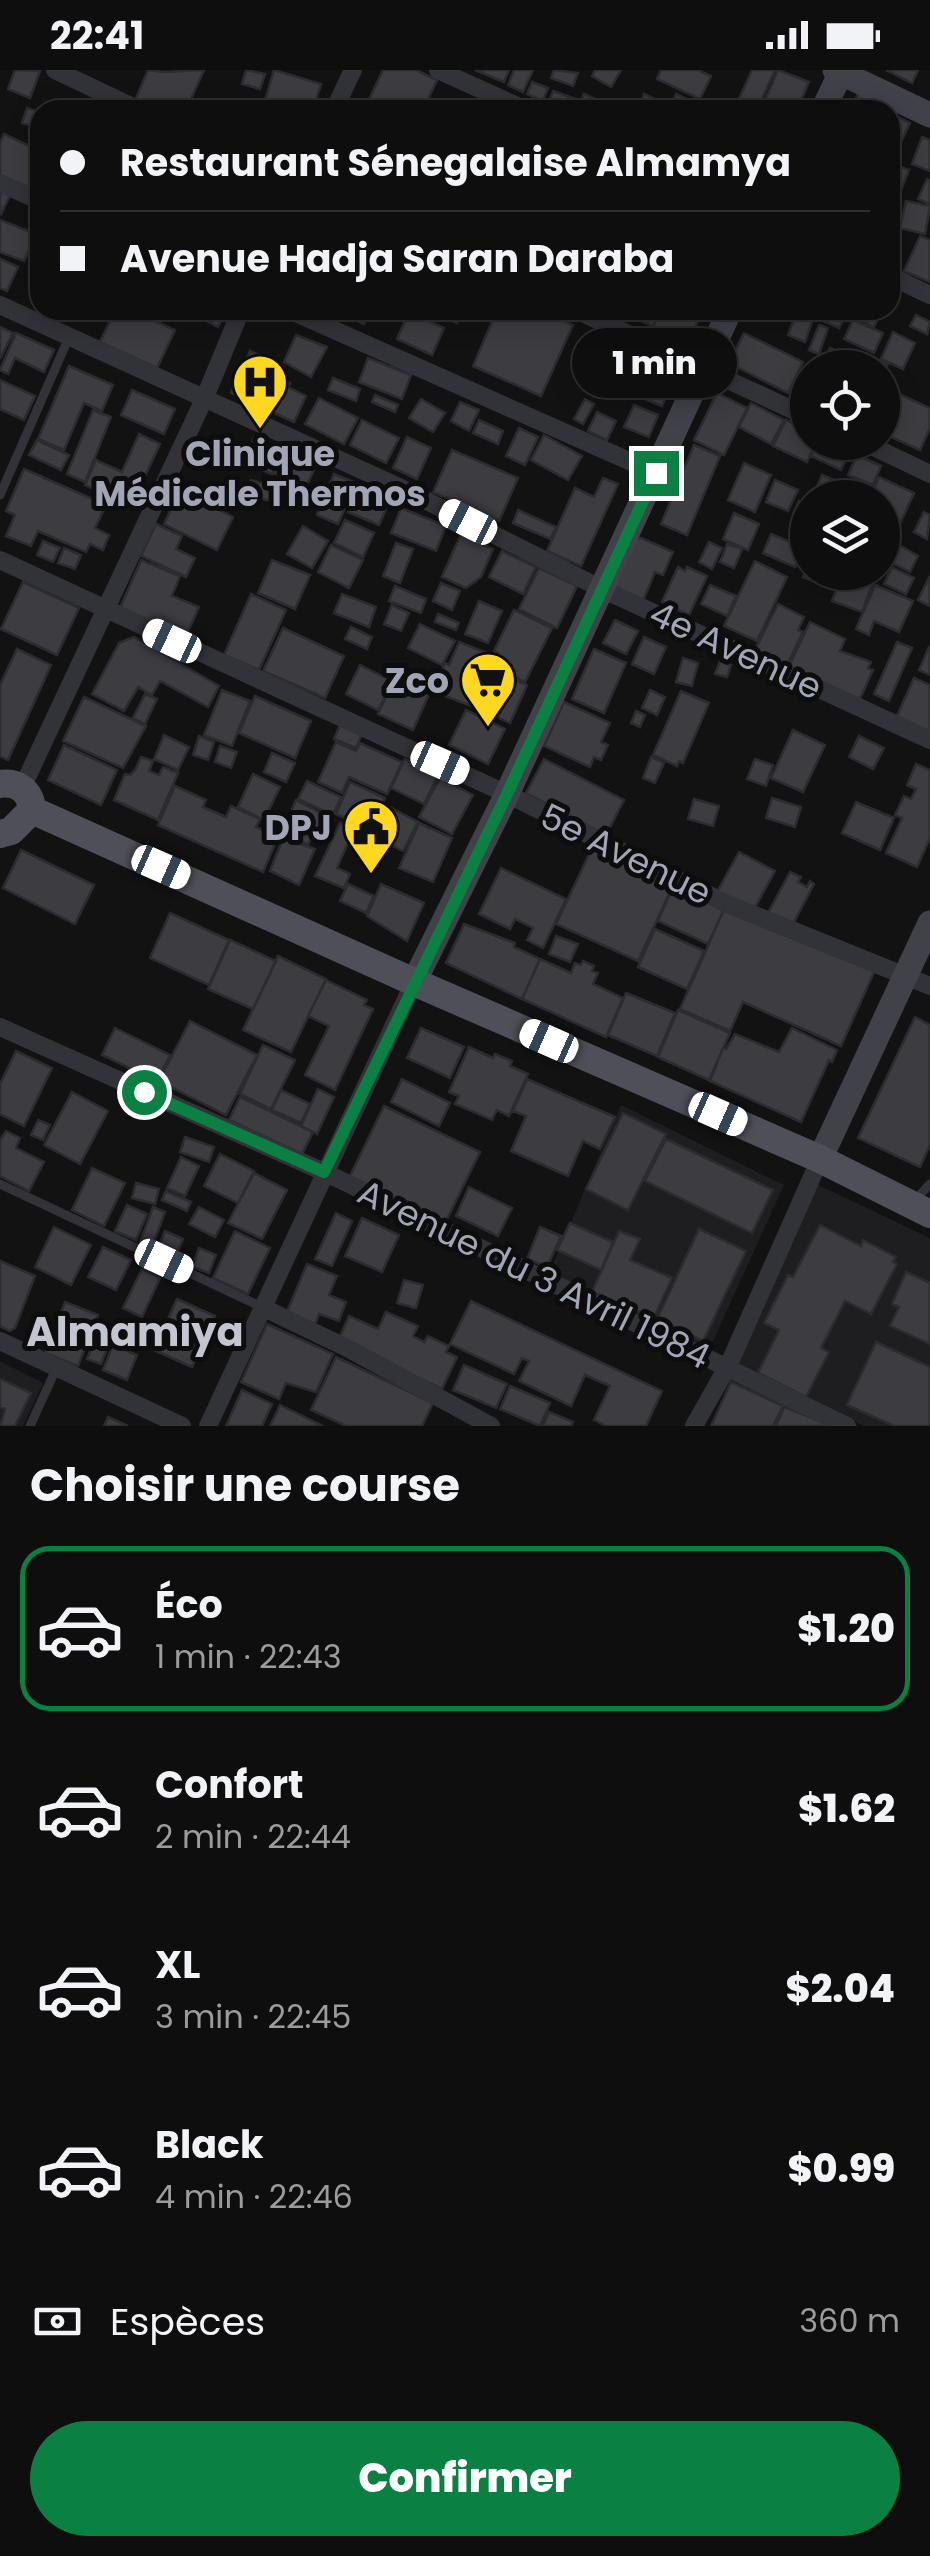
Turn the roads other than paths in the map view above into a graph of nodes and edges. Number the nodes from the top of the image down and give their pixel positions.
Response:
1 (55, 70) edge
2 (353, 70) edge
3 (438, 70) edge
4 (839, 71) edge
5 (118, 100) edge
6 (339, 100) edge
7 (504, 100) edge
8 (828, 100) edge
9 (899, 100) edge
10 (900, 100) edge
11 (930, 115) edge
12 (0, 183) edge
13 (30, 196) edge
14 (900, 281) edge
15 (930, 295) edge
16 (0, 305) edge
17 (30, 319) edge
18 (32, 320) edge
19 (237, 320) edge
20 (312, 320) edge
21 (598, 320) edge
22 (725, 320) edge
23 (69, 337) junction
24 (703, 368) junction
25 (206, 397) junction
26 (790, 408) edge
27 (900, 460) edge
28 (656, 473) junction
29 (930, 474) edge
30 (0, 495) edge
31 (0, 560) edge
32 (602, 588) junction
33 (106, 610) junction
34 (930, 740) edge
35 (18, 794) edge
36 (507, 794) junction
37 (0, 834) edge
38 (930, 926) edge
39 (918, 981) edge
40 (414, 982) junction
41 (0, 1027) edge
42 (820, 1158) junction
43 (324, 1172) junction
44 (0, 1184) edge
45 (923, 1200) edge
46 (262, 1307) junction
47 (0, 1341) edge
48 (56, 1367) junction
49 (727, 1368) junction
50 (30, 1426) edge
51 (182, 1426) edge
52 (208, 1426) edge
53 (491, 1426) edge
54 (694, 1426) edge
55 (847, 1426) edge

1 - 5 street
2 - 6 street
3 - 7 street
4 - 8 main road
4 - 9 main road
10 - 11 main road
12 - 13 street
14 - 15 street
16 - 17 street, 4e Avenue
18 - 23 street, 4e Avenue
19 - 25 street
20 - 28 street
21 - 24 street
22 - 24 main road
23 - 25 street, 4e Avenue
23 - 30 lane
24 - 26 street
24 - 28 main road
25 - 32 street, 4e Avenue
25 - 33 street
27 - 29 street
28 - 32 main road
31 - 33 street, 5e Avenue
32 - 34 street, 4e Avenue
32 - 36 main road
33 - 35 street
33 - 36 street, 5e Avenue
35 - 37 main road
35 - 40 main road
36 - 39 street, 5e Avenue
36 - 40 main road
38 - 39 main road
39 - 42 main road
40 - 42 main road
40 - 43 street
41 - 43 street, Avenue du 3 Avril 1984
42 - 45 main road
42 - 49 street
43 - 46 street
43 - 49 street, Avenue du 3 Avril 1984
44 - 46 lane
46 - 52 street
46 - 53 street
47 - 48 street
48 - 50 lane
48 - 51 street
49 - 54 street
49 - 55 street, Avenue du 3 Avril 1984

